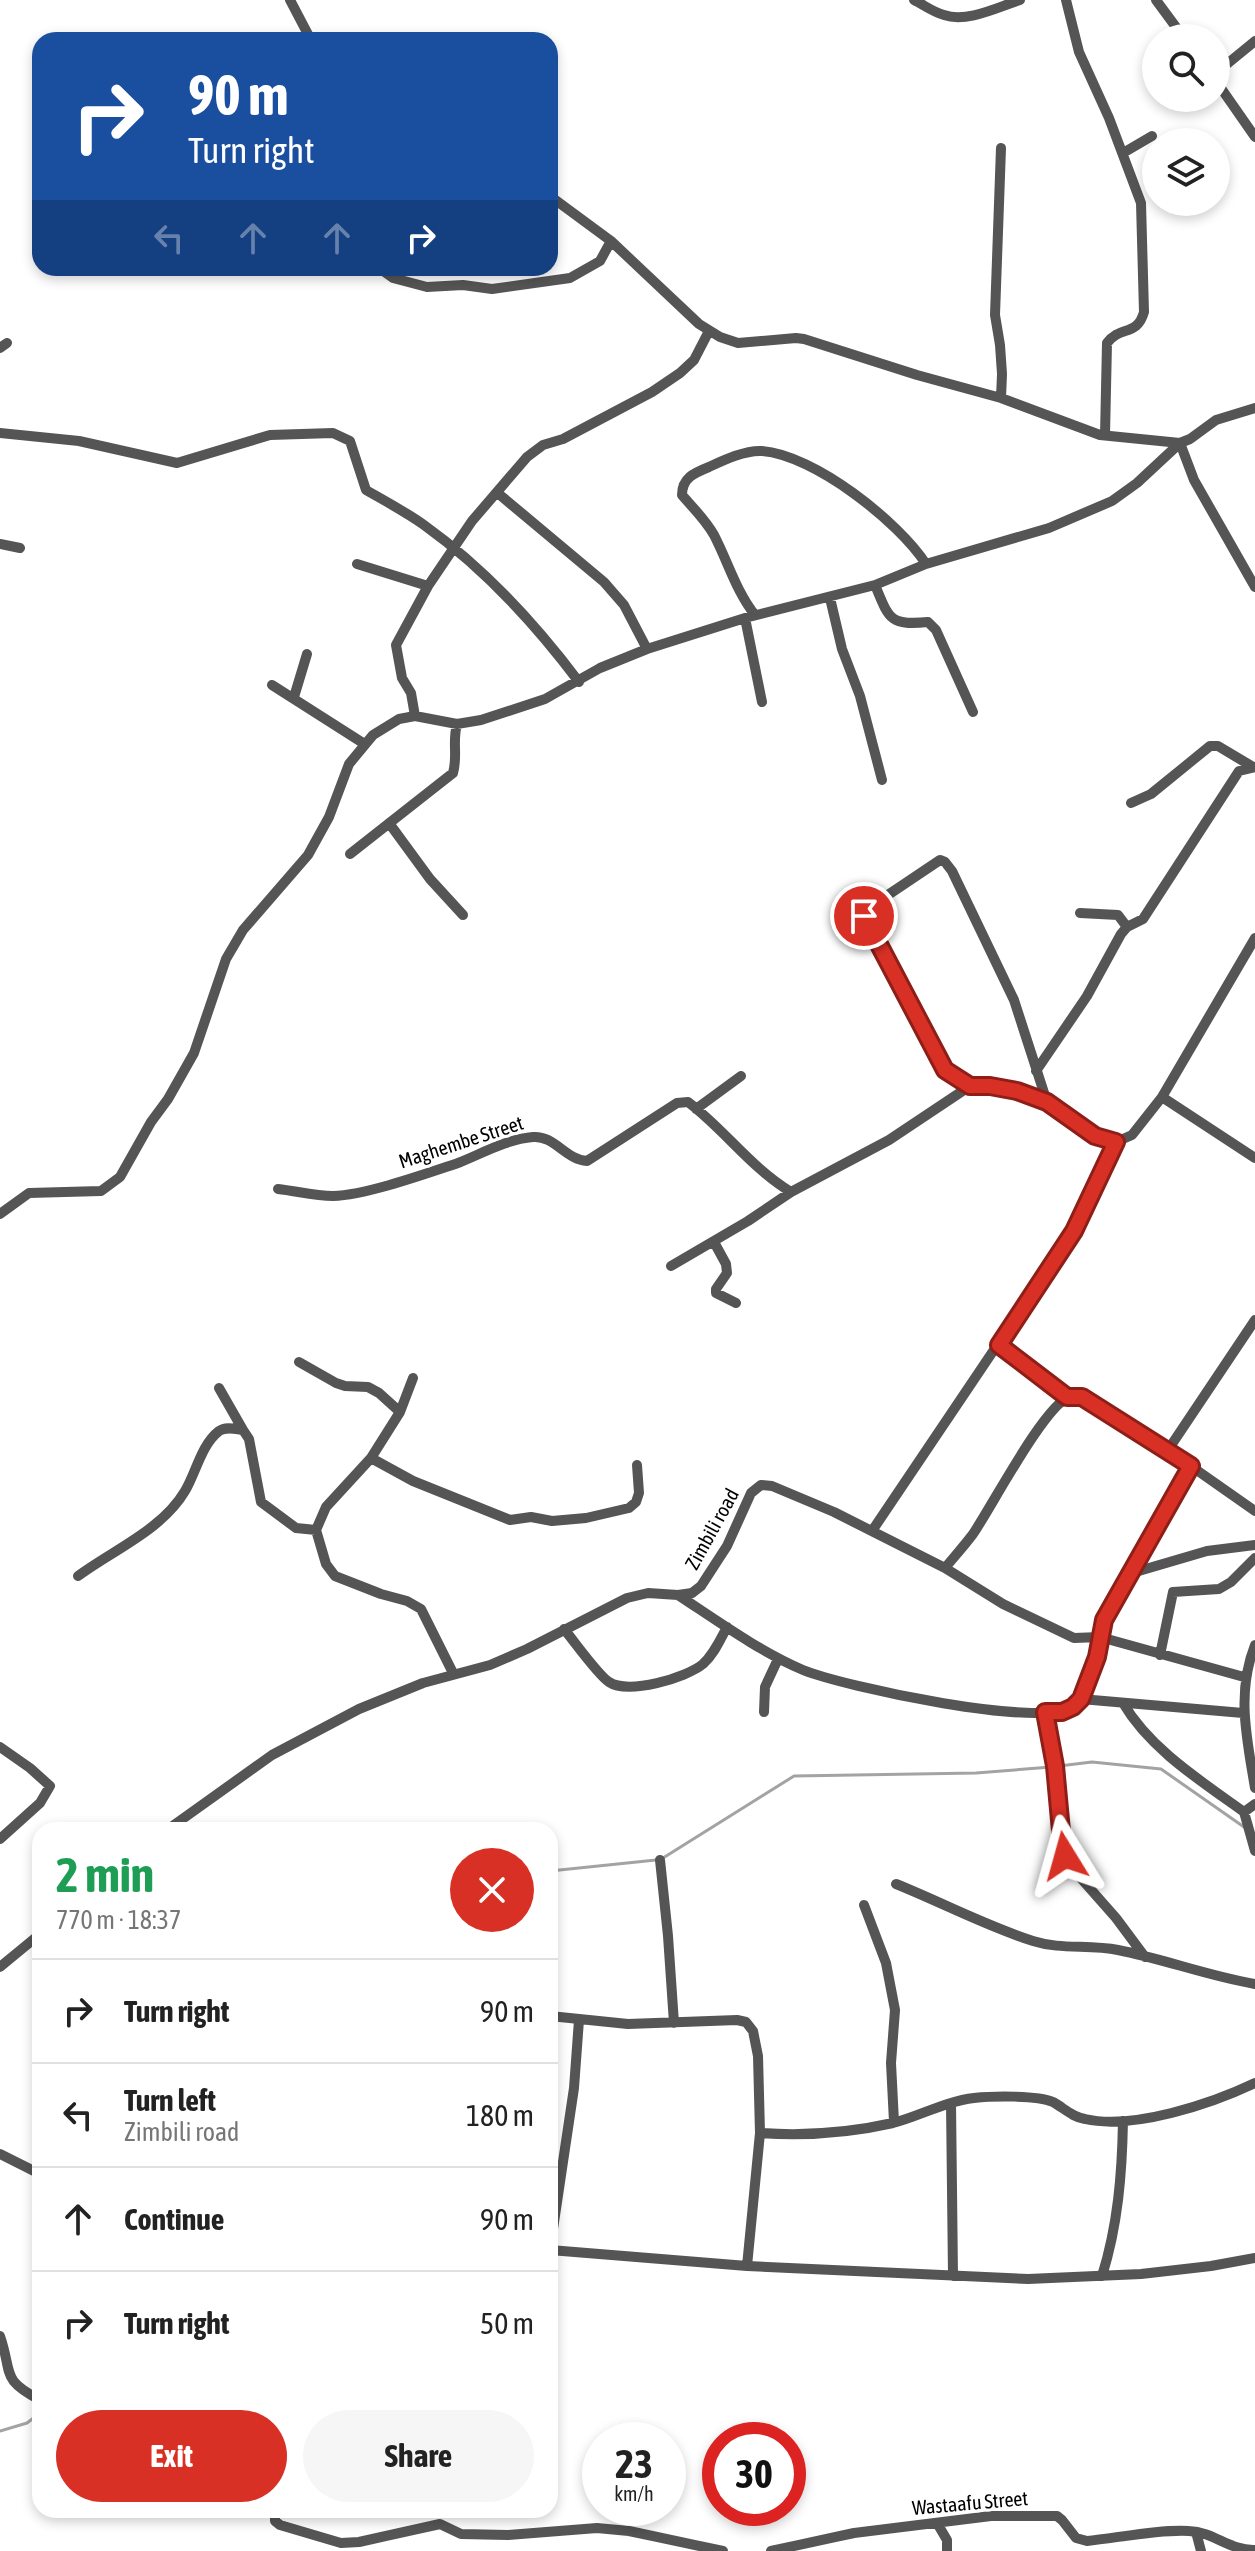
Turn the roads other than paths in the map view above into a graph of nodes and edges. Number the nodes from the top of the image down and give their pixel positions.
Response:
1 (290, 0) edge
2 (914, 0) edge
3 (1020, 0) edge
4 (1066, 0) edge
5 (1156, 0) edge
6 (1174, 24) edge
7 (307, 32) edge
8 (1255, 41) edge
9 (1230, 62) edge
10 (1230, 101) edge
11 (1255, 137) edge
12 (1142, 142) edge
13 (1001, 148) dead end
14 (1123, 153) junction
15 (558, 202) edge
16 (611, 241) junction
17 (390, 276) edge
18 (709, 331) junction
19 (1001, 398) junction
20 (1255, 408) edge
21 (0, 433) edge
22 (1105, 435) junction
23 (1180, 443) junction
24 (500, 495) dead end
25 (0, 544) edge
26 (453, 547) junction
27 (20, 548) dead end
28 (357, 564) dead end
29 (926, 564) junction
30 (1251, 572) edge
31 (875, 585) junction
32 (428, 586) junction
33 (1255, 587) edge
34 (830, 598) junction
35 (750, 616) junction
36 (647, 649) junction
37 (307, 654) dead end
38 (579, 682) junction
39 (272, 685) dead end
40 (294, 697) junction
41 (762, 702) dead end
42 (973, 712) dead end
43 (415, 716) junction
44 (457, 724) junction
45 (363, 743) junction
46 (1254, 767) edge
47 (882, 780) dead end
48 (1131, 803) dead end
49 (389, 823) junction
50 (350, 854) dead end
51 (1080, 913) dead end
52 (463, 915) dead end
53 (1127, 927) junction
54 (1254, 943) edge
55 (1036, 1071) junction
56 (741, 1076) dead end
57 (970, 1086) junction
58 (1162, 1097) junction
59 (1047, 1102) junction
60 (696, 1109) junction
61 (1116, 1142) junction
62 (1255, 1158) edge
63 (278, 1189) dead end
64 (791, 1192) junction
65 (0, 1214) edge
66 (714, 1242) junction
67 (671, 1266) dead end
68 (736, 1303) dead end
69 (1255, 1320) edge
70 (999, 1345) junction
71 (299, 1362) dead end
72 (413, 1378) dead end
73 (219, 1388) dead end
74 (1067, 1397) junction
75 (400, 1412) junction
76 (243, 1430) junction
77 (1168, 1450) junction
78 (371, 1458) junction
79 (637, 1465) dead end
80 (1191, 1466) junction
81 (1254, 1508) edge
82 (316, 1530) junction
83 (872, 1531) junction
84 (1255, 1545) edge
85 (1255, 1558) edge
86 (945, 1568) junction
87 (1132, 1573) junction
88 (78, 1576) dead end
89 (678, 1595) junction
90 (727, 1627) junction
91 (564, 1629) junction
92 (1100, 1637) junction
93 (1255, 1645) edge
94 (1160, 1655) junction
95 (778, 1659) junction
96 (453, 1673) junction
97 (1244, 1677) junction
98 (1081, 1699) junction
99 (1123, 1703) junction
100 (764, 1712) dead end
101 (1045, 1712) junction
102 (1243, 1713) junction
103 (0, 1747) edge
104 (1255, 1788) edge
105 (1255, 1804) edge
106 (1244, 1812) junction
107 (178, 1822) edge
108 (0, 1839) edge
109 (1255, 1851) edge
110 (660, 1860) dead end
111 (896, 1884) dead end
112 (864, 1905) dead end
113 (32, 1941) edge
114 (1145, 1957) junction
115 (0, 1967) edge
116 (1255, 1984) edge
117 (558, 2017) edge
118 (579, 2020) junction
119 (674, 2023) junction
120 (1255, 2083) edge
121 (951, 2103) junction
122 (1123, 2121) junction
123 (894, 2122) junction
124 (760, 2133) junction
125 (0, 2154) edge
126 (32, 2170) edge
127 (558, 2195) edge
128 (558, 2250) edge
129 (1255, 2258) edge
130 (747, 2266) junction
131 (953, 2276) junction
132 (1102, 2276) junction
133 (0, 2336) edge
134 (32, 2396) edge
135 (275, 2518) edge
136 (937, 2523) junction
137 (1196, 2532) junction
138 (1255, 2550) edge
139 (723, 2551) edge
140 (771, 2551) edge
141 (947, 2551) edge
142 (1201, 2551) edge

1 - 7 street
2 - 3 street
4 - 14 street
5 - 6 street
8 - 9 street
10 - 11 street
12 - 14 street
13 - 19 street
14 - 22 street
15 - 16 street
16 - 17 street
16 - 18 street
18 - 19 street
18 - 26 street
19 - 22 street
20 - 23 street
21 - 26 street
22 - 23 street
23 - 29 street
23 - 30 street
24 - 36 street
25 - 27 street
26 - 32 street
26 - 38 street
28 - 32 street
29 - 31 street
29 - 35 street
30 - 33 street
31 - 34 street
31 - 42 street
32 - 43 street
34 - 35 street
34 - 47 street
35 - 36 street
35 - 41 street
36 - 38 street
37 - 40 street
38 - 44 street
39 - 40 street
40 - 45 street
43 - 44 street
43 - 45 street
44 - 49 street
45 - 65 street
46 - 48 street
46 - 53 street
49 - 50 street
49 - 52 street
51 - 53 street
53 - 55 street
54 - 58 street
55 - 57 street
55 - 59 street
56 - 60 street
57 - 59 street
57 - 64 street
58 - 61 street
58 - 62 street
59 - 61 street
60 - 63 street, Maghembe Street
60 - 64 street
61 - 70 street
64 - 66 street
66 - 67 street
66 - 68 street
69 - 77 street
70 - 74 street
70 - 83 street
71 - 75 street
72 - 75 street
73 - 76 street
74 - 77 street
74 - 86 street
75 - 78 street
76 - 82 street
76 - 88 street
77 - 80 street
78 - 79 street
78 - 82 street
80 - 81 street
80 - 87 street
82 - 96 street
83 - 86 street, Zimbili road
83 - 89 street, Zimbili road
84 - 87 street
85 - 94 street
86 - 92 street, Zimbili road
87 - 92 street
89 - 90 street
89 - 91 street
90 - 91 street
90 - 95 street
91 - 96 street
92 - 94 street, Zimbili road
92 - 98 street
93 - 97 street
94 - 97 street, Zimbili road
95 - 100 street
95 - 101 street
96 - 107 street
97 - 102 street
98 - 99 street
98 - 101 street
99 - 102 street
99 - 106 street
101 - 114 street
102 - 104 street
103 - 108 street
105 - 106 street
106 - 109 street
110 - 119 street
111 - 114 street
112 - 123 street
113 - 115 street
114 - 116 street
117 - 118 street
118 - 119 street
118 - 127 street
119 - 124 street
120 - 122 street
121 - 122 street
121 - 123 street
121 - 131 street
122 - 132 street
123 - 124 street
124 - 130 street
125 - 126 street
128 - 130 street
129 - 132 street
130 - 131 street
131 - 132 street
133 - 134 street
135 - 139 street
136 - 137 street, Wastaafu Street
136 - 140 street, Wastaafu Street
136 - 141 street
137 - 138 street, Wastaafu Street
137 - 142 street

